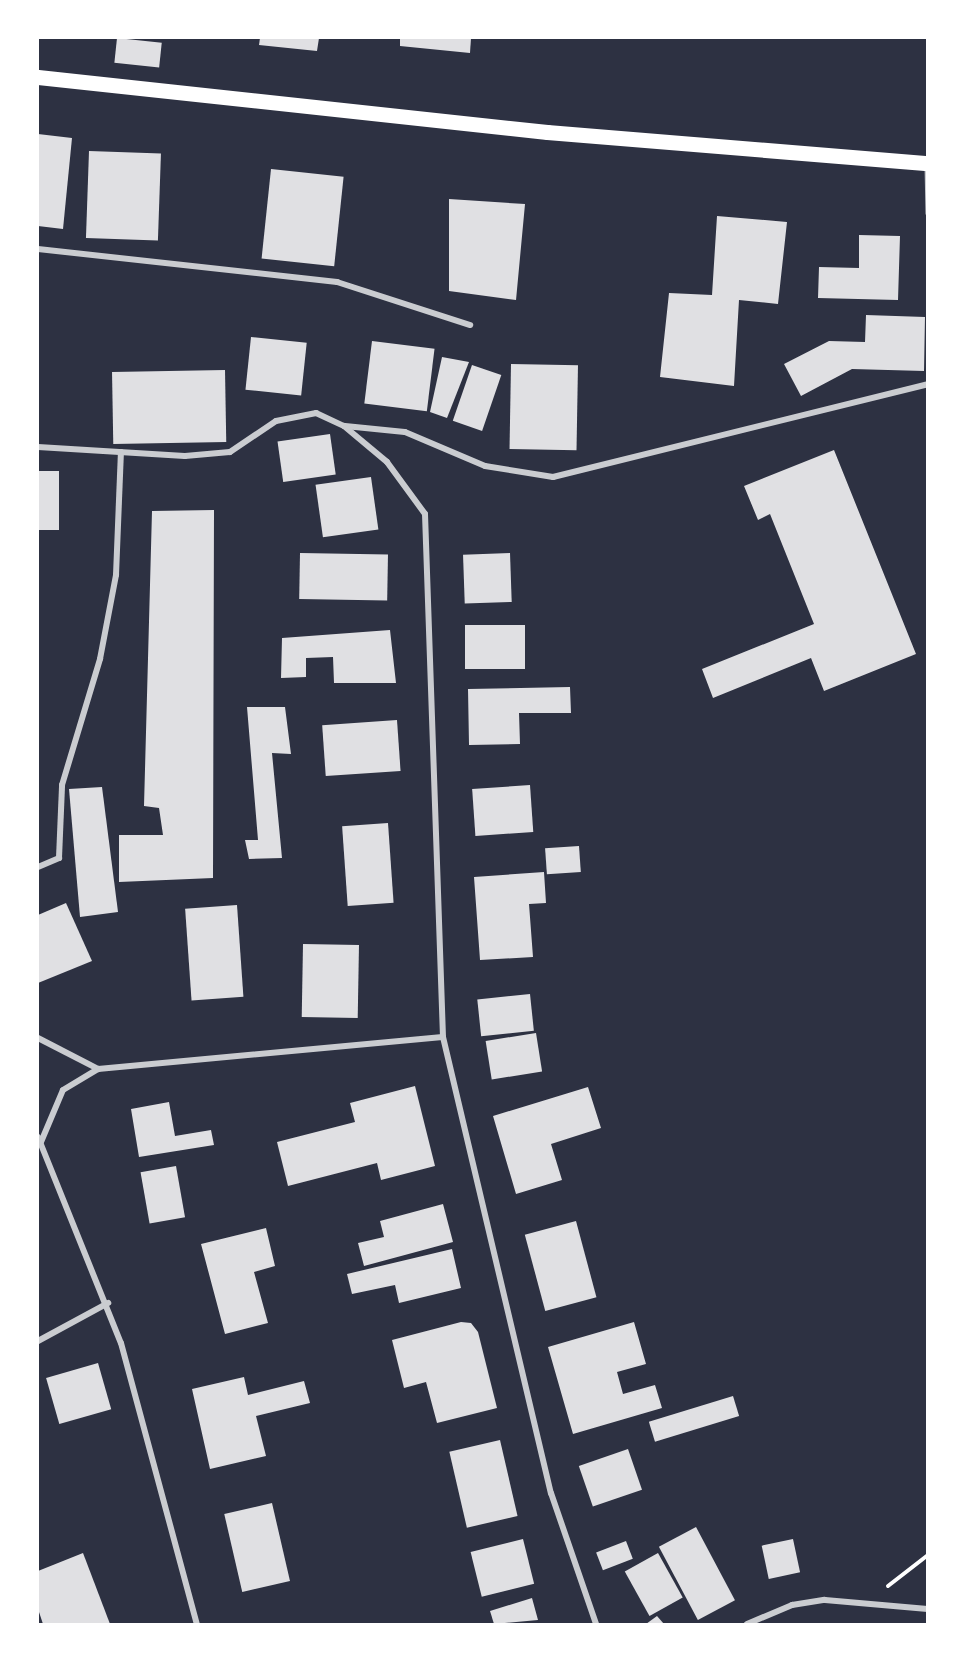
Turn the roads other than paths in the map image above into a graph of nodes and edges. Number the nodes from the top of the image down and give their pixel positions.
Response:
1 (38, 77) edge
2 (927, 163) edge
3 (927, 213) edge
4 (38, 249) edge
5 (470, 325) dead end
6 (927, 384) edge
7 (344, 426) junction
8 (38, 447) edge
9 (121, 452) junction
10 (38, 867) edge
11 (443, 1037) junction
12 (38, 1038) edge
13 (98, 1069) junction
14 (39, 1139) edge
15 (108, 1303) junction
16 (38, 1341) edge
17 (927, 1609) edge
18 (197, 1624) edge
19 (596, 1624) edge
20 (747, 1624) edge

1 - 2 main road
2 - 3 lane
4 - 5 street
6 - 7 street
7 - 9 street
7 - 11 street
8 - 9 street
9 - 10 street
11 - 13 street
11 - 19 street
12 - 13 street
13 - 14 street
14 - 15 street
15 - 16 street
15 - 18 street
17 - 20 street

